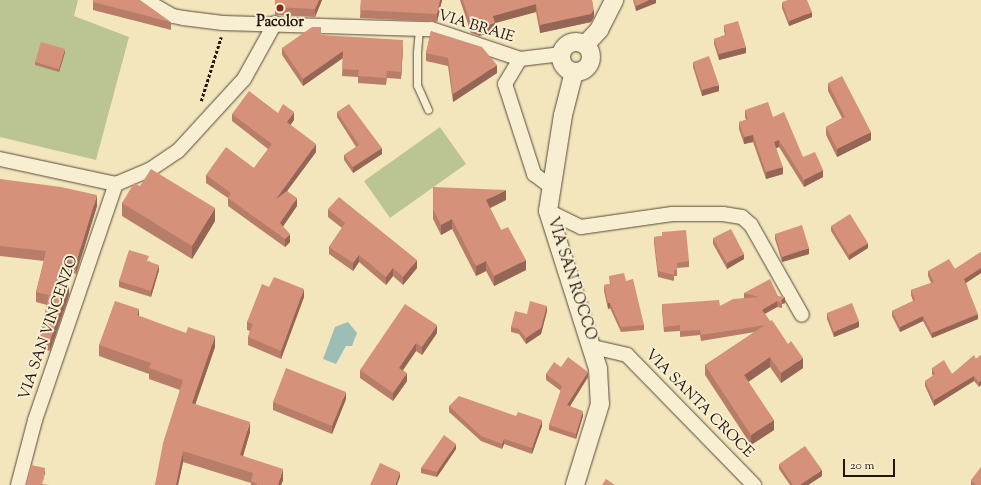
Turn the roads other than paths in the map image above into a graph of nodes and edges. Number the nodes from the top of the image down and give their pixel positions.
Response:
1 (145, 0) edge
2 (614, 0) edge
3 (275, 23) junction
4 (420, 29) junction
5 (585, 45) junction
6 (562, 54) junction
7 (520, 59) junction
8 (574, 72) junction
9 (428, 110) dead end
10 (0, 159) edge
11 (116, 184) junction
12 (551, 187) junction
13 (548, 211) junction
14 (802, 315) dead end
15 (593, 347) junction
16 (18, 485) edge
17 (575, 485) edge
18 (754, 485) edge

1 - 3 street, VIA BRAIE
2 - 5 street
3 - 4 street, VIA BRAIE
3 - 11 street
4 - 7 street, VIA BRAIE
4 - 9 lane
5 - 6 street
5 - 8 street
6 - 7 street, VIA BRAIE
6 - 8 street
7 - 12 street
8 - 12 street, VIA SAN ROCCO
10 - 11 street
11 - 16 street, VIA SAN VINCENZO
12 - 13 street, VIA SAN ROCCO
13 - 14 street
13 - 15 street, VIA SAN ROCCO
15 - 17 street, VIA SAN ROCCO
15 - 18 street, VIA SANTA CROCE

